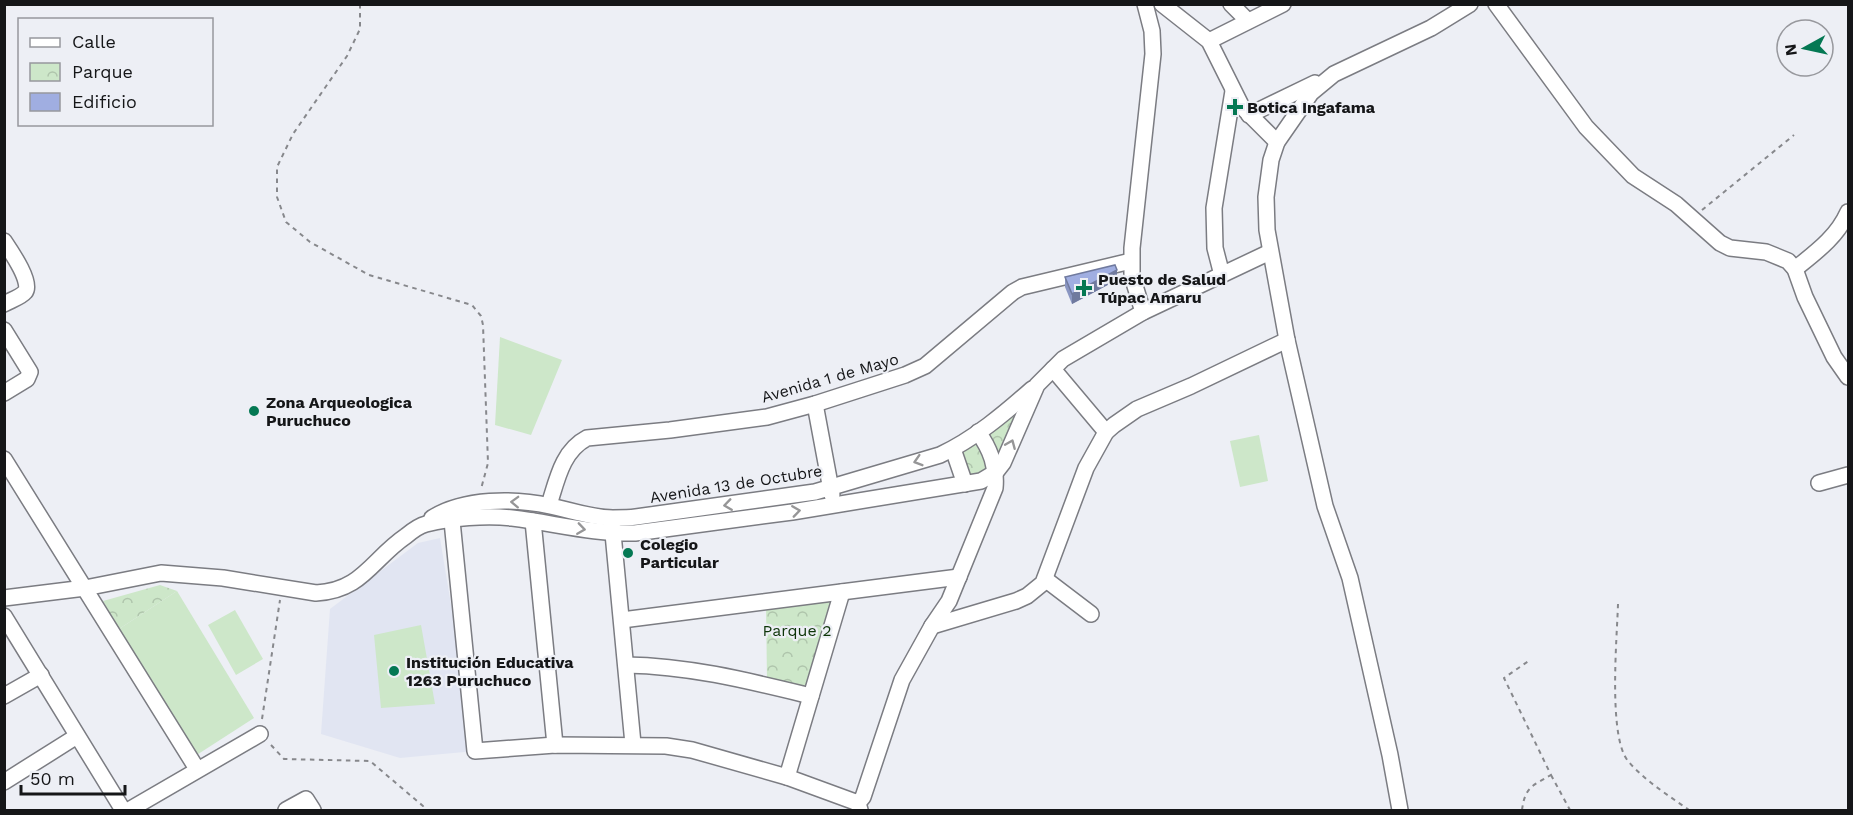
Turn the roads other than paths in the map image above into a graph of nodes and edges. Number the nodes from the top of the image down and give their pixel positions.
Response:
1 (1145, 4) edge
2 (1162, 4) edge
3 (1231, 4) edge
4 (1283, 4) edge
5 (1470, 4) edge
6 (1496, 4) edge
7 (1248, 21) junction
8 (1209, 40) junction
9 (1334, 74) junction
10 (1233, 91) junction
11 (1248, 115) junction
12 (1278, 142) junction
13 (1848, 212) edge
14 (4, 241) edge
15 (1270, 252) junction
16 (1131, 261) junction
17 (1795, 269) junction
18 (1222, 274) junction
19 (4, 304) edge
20 (1143, 312) junction
21 (4, 330) edge
22 (1287, 340) junction
23 (1053, 369) junction
24 (1848, 377) edge
25 (1036, 385) junction
26 (4, 393) edge
27 (815, 404) junction
28 (978, 432) junction
29 (1106, 432) junction
30 (953, 448) junction
31 (4, 459) edge
32 (996, 472) junction
33 (1848, 475) edge
34 (1819, 483) dead end
35 (965, 484) junction
36 (831, 488) junction
37 (549, 505) junction
38 (834, 506) junction
39 (452, 521) junction
40 (532, 521) junction
41 (419, 526) junction
42 (612, 526) junction
43 (959, 577) junction
44 (1045, 579) junction
45 (85, 588) junction
46 (842, 592) junction
47 (4, 598) edge
48 (1091, 614) dead end
49 (4, 616) edge
50 (622, 620) junction
51 (932, 626) junction
52 (626, 665) junction
53 (41, 675) junction
54 (4, 696) edge
55 (811, 696) junction
56 (260, 734) road end
57 (77, 736) junction
58 (633, 744) junction
59 (555, 745) junction
60 (197, 769) junction
61 (787, 777) junction
62 (4, 782) edge
63 (859, 807) edge
64 (123, 810) edge
65 (129, 810) edge
66 (286, 810) edge
67 (313, 810) edge
68 (1400, 810) edge

1 - 16 street
2 - 8 street
3 - 7 street
4 - 7 street
5 - 9 street
6 - 17 street
7 - 8 street
8 - 10 street
9 - 11 street
9 - 12 street
10 - 11 street
10 - 18 street
11 - 12 street
12 - 15 street
13 - 17 street
14 - 19 street
15 - 18 street, Avenida 13 de Octubre
15 - 22 street
16 - 20 street
16 - 27 street, Avenida 1 de Mayo
17 - 24 street
18 - 20 street, Avenida 13 de Octubre
20 - 23 street, Avenida 13 de Octubre
21 - 26 street
22 - 29 street
22 - 68 street
23 - 25 street, Avenida 13 de Octubre
23 - 29 street
25 - 28 street, Avenida 13 de Octubre
32 -> 25 street
27 - 36 street
27 - 37 street, Avenida 1 de Mayo
28 - 30 street, Avenida 13 de Octubre
28 - 32 street
29 - 44 street
30 - 35 street
30 -> 36 street, Avenida 13 de Octubre
31 - 45 street
32 - 35 street
32 - 43 street
33 - 34 street
35 - 38 street
36 - 38 street
36 -> 42 street, Avenida 13 de Octubre
37 -> 41 street, Avenida 13 de Octubre
37 - 42 street, Avenida 13 de Octubre
42 -> 38 street
39 - 40 street
39 - 41 street
39 - 59 street
40 -> 42 street
40 - 59 street
41 - 45 street, Avenida 13 de Octubre
42 - 50 street
43 - 46 street
43 - 51 street
44 - 48 street
44 - 51 street
45 - 47 street, Avenida 13 de Octubre
45 - 60 street
46 - 50 street
46 - 55 street
49 - 53 street
50 - 52 street
51 - 63 street
52 - 55 street
52 - 58 street
53 - 54 street
53 - 57 street
55 - 61 street
56 - 60 street
57 - 62 street
57 - 64 street
58 - 59 street
58 - 61 street
60 - 65 street
61 - 63 street
66 - 67 street

